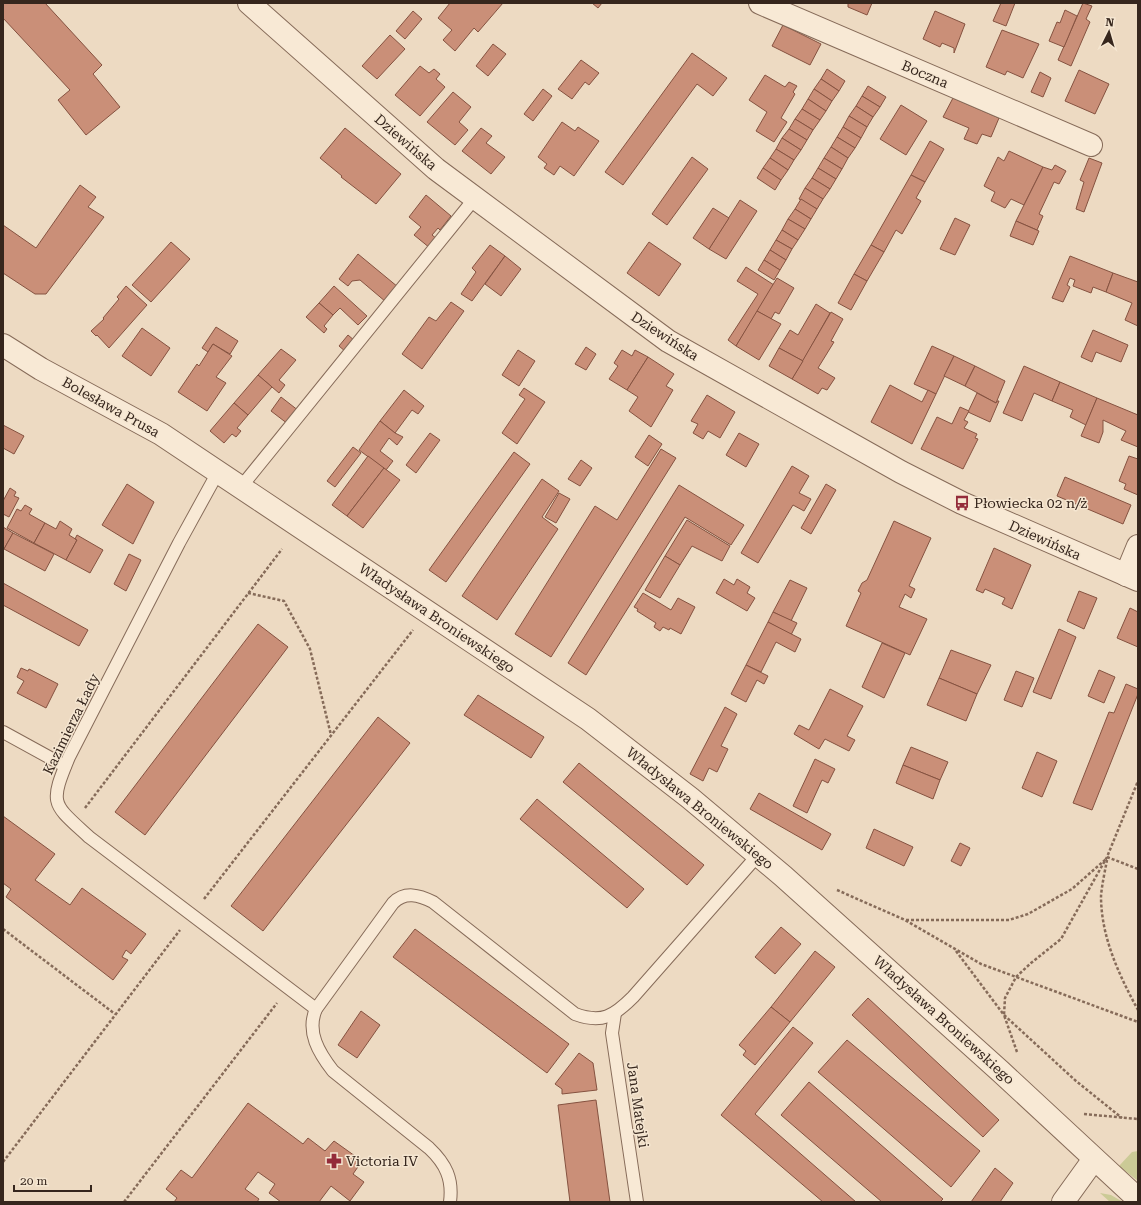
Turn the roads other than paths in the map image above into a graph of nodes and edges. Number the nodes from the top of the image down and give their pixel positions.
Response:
1 (249, 3) edge
2 (760, 3) edge
3 (1091, 145) dead end
4 (475, 198) junction
5 (3, 345) edge
6 (218, 472) junction
7 (241, 487) junction
8 (1138, 546) edge
9 (1132, 578) edge
10 (3, 732) edge
11 (65, 766) junction
12 (758, 855) junction
13 (316, 1009) junction
14 (615, 1013) junction
15 (1094, 1159) junction
16 (1138, 1199) edge
17 (450, 1202) edge
18 (637, 1202) edge
19 (1063, 1202) edge

1 - 4 street, Dziewińska
2 - 3 street, Boczna
4 - 7 lane
4 - 9 street, Dziewińska
5 - 6 street, Bolesława Prusa
6 - 7 street, Władysława Broniewskiego
6 - 11 lane, Kazimierza Łady
7 - 12 street, Władysława Broniewskiego
8 - 9 street
10 - 11 lane
11 - 13 lane, Kazimierza Łady
12 - 14 lane
12 - 15 street, Władysława Broniewskiego
13 - 14 lane
13 - 17 lane
14 - 18 lane, Jana Matejki
15 - 16 street, Władysława Broniewskiego
15 - 19 street

